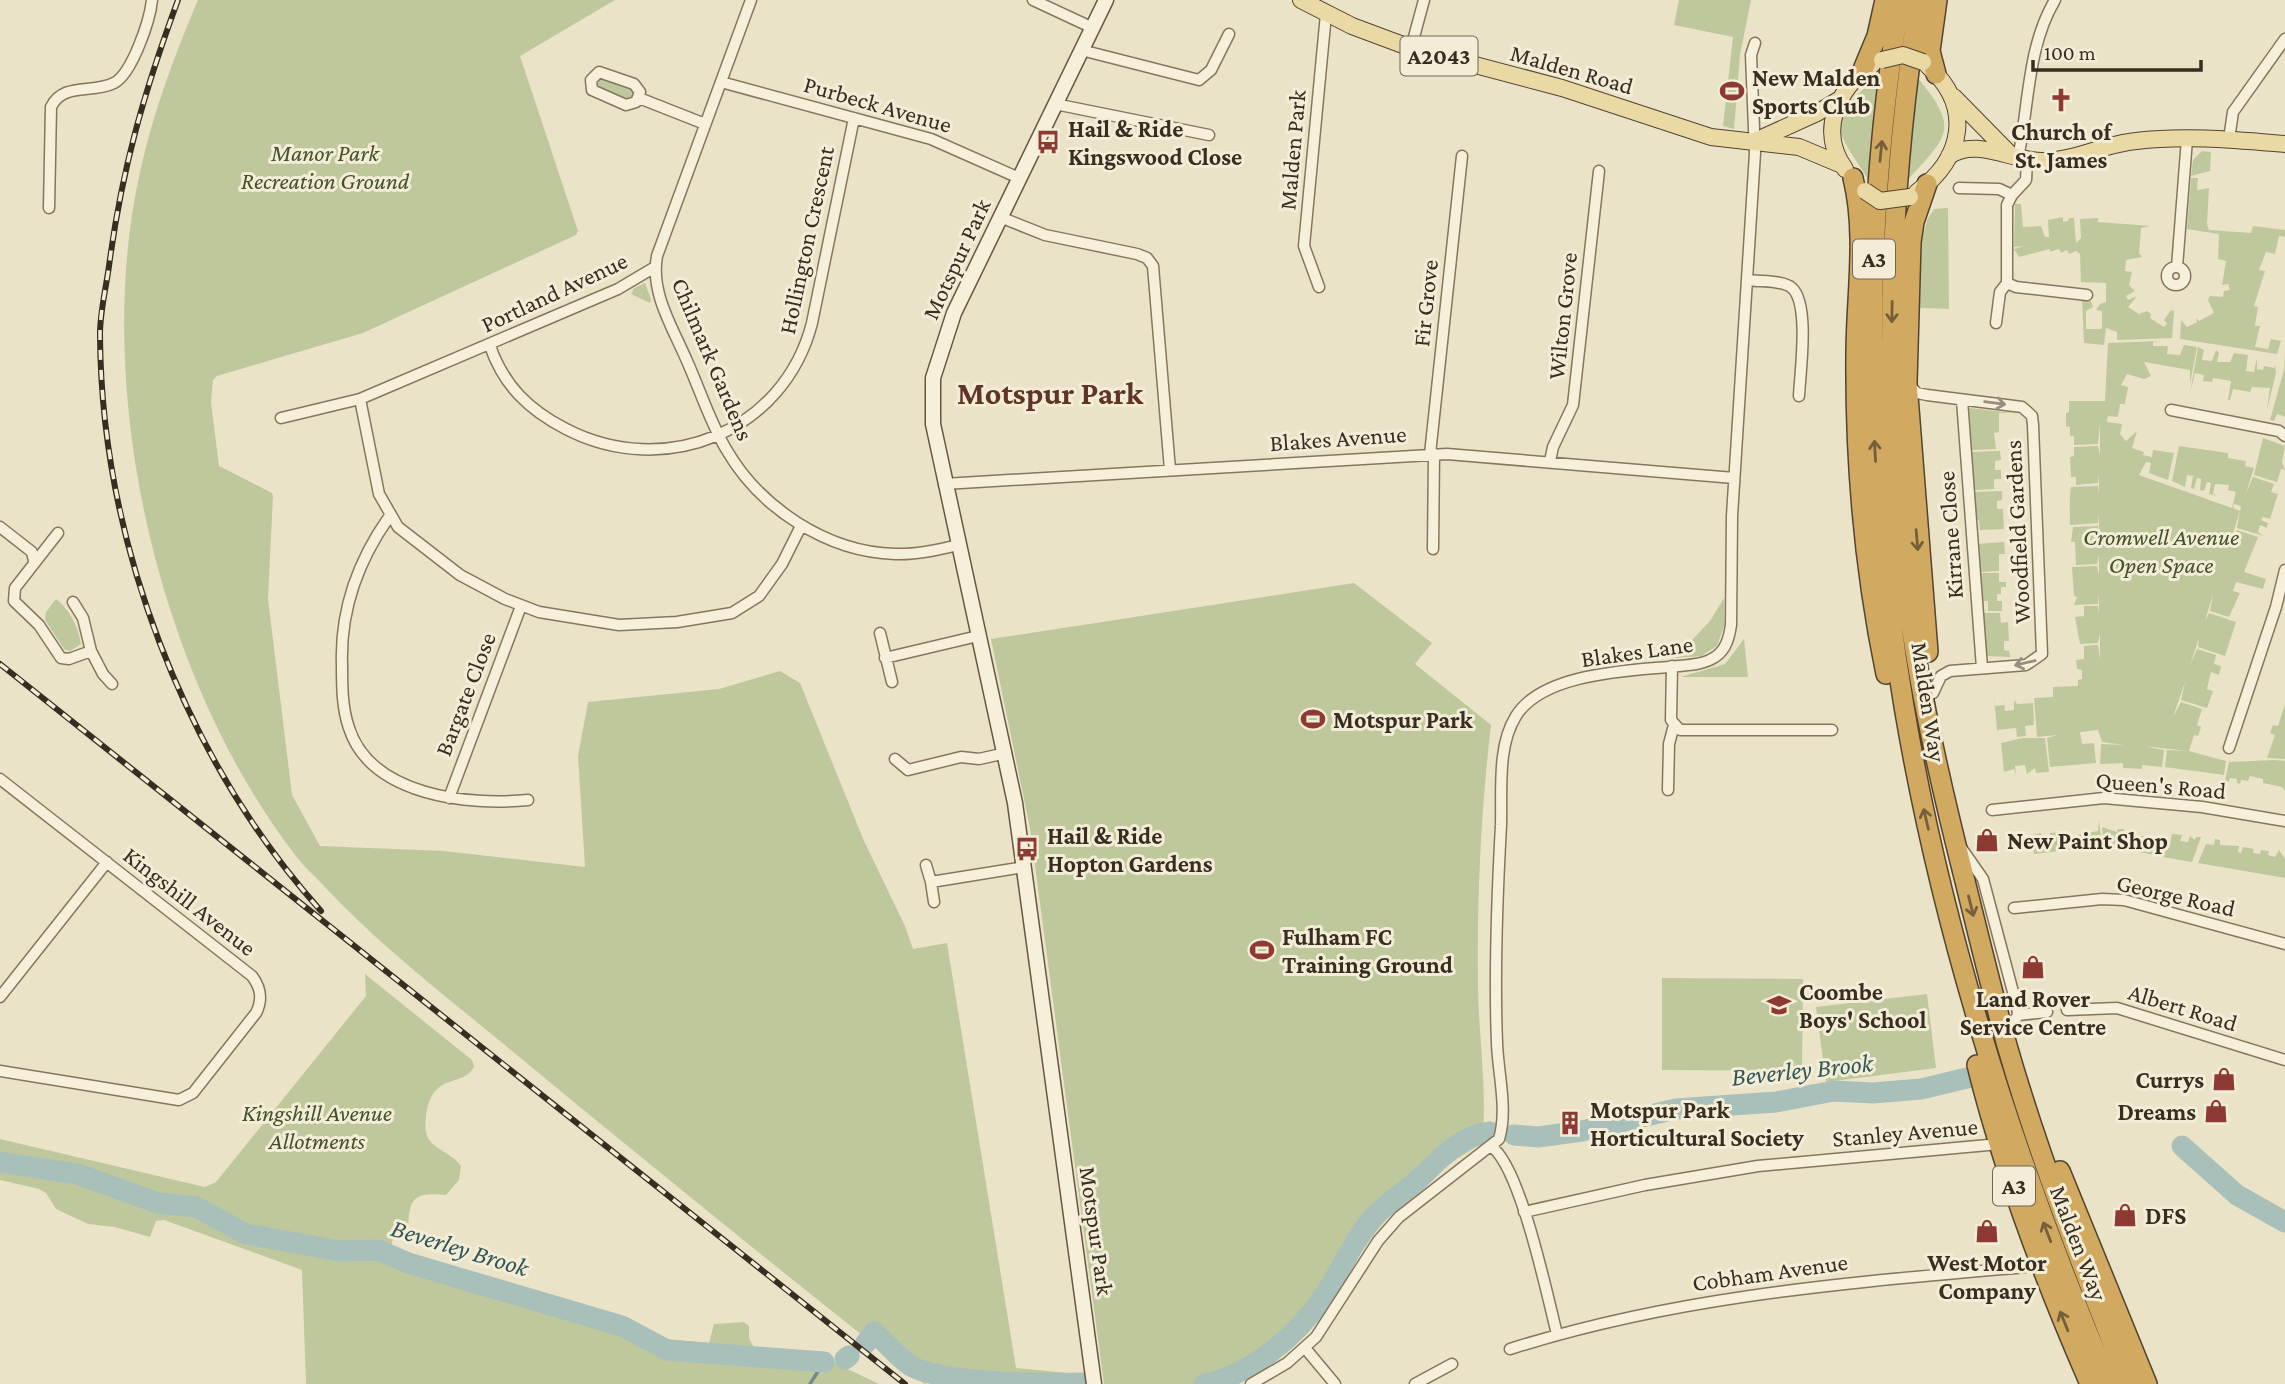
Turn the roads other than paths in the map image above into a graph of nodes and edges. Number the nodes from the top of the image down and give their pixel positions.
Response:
1 (152, 0) edge
2 (751, 0) edge
3 (1033, 0) edge
4 (1106, 0) edge
5 (1301, 0) edge
6 (1424, 0) edge
7 (1885, 0) edge
8 (1900, 0) edge
9 (1919, 0) edge
10 (1937, 0) edge
11 (2055, 0) edge
12 (1326, 14) junction
13 (1093, 28) junction
14 (1229, 34) dead end
15 (2285, 39) edge
16 (1755, 43) dead end
17 (1411, 48) junction
18 (1081, 50) junction
19 (1929, 68) junction
20 (1862, 72) junction
21 (721, 82) junction
22 (1952, 95) junction
23 (639, 98) dead end
24 (1840, 99) junction
25 (1055, 104) junction
26 (854, 118) junction
27 (705, 124) junction
28 (1209, 135) dead end
29 (2187, 139) junction
30 (2229, 139) junction
31 (1755, 141) junction
32 (2285, 144) edge
33 (1462, 156) dead end
34 (1949, 156) junction
35 (2019, 158) junction
36 (1599, 171) dead end
37 (1019, 178) junction
38 (1853, 178) junction
39 (1927, 184) junction
40 (1959, 188) dead end
41 (2011, 195) junction
42 (49, 208) dead end
43 (1000, 217) junction
44 (655, 267) junction
45 (2177, 267) dead end
46 (1749, 281) junction
47 (2007, 283) junction
48 (1319, 286) dead end
49 (2087, 295) dead end
50 (1996, 323) dead end
51 (490, 346) junction
52 (1907, 383) junction
53 (1800, 396) dead end
54 (360, 399) junction
55 (1962, 400) junction
56 (2171, 410) dead end
57 (281, 418) dead end
58 (719, 436) junction
59 (2285, 436) edge
60 (1432, 454) junction
61 (1550, 461) junction
62 (1170, 470) junction
63 (1734, 478) junction
64 (944, 484) junction
65 (390, 517) junction
66 (801, 526) junction
67 (0, 527) edge
68 (58, 533) dead end
69 (958, 545) junction
70 (1433, 549) dead end
71 (34, 561) junction
72 (2285, 570) edge
73 (73, 602) dead end
74 (521, 606) junction
75 (880, 633) dead end
76 (978, 636) junction
77 (91, 651) junction
78 (885, 658) junction
79 (1672, 666) junction
80 (1982, 668) junction
81 (892, 682) dead end
82 (112, 684) dead end
83 (1933, 693) junction
84 (1674, 725) junction
85 (1832, 730) dead end
86 (2229, 748) dead end
87 (1006, 753) junction
88 (895, 759) dead end
89 (1937, 769) junction
90 (1916, 776) junction
91 (0, 779) edge
92 (1668, 790) dead end
93 (449, 798) junction
94 (528, 800) dead end
95 (1992, 810) dead end
96 (2285, 821) edge
97 (1954, 838) junction
98 (107, 862) junction
99 (926, 864) dead end
100 (1024, 867) junction
101 (931, 882) junction
102 (934, 902) dead end
103 (2014, 908) dead end
104 (2285, 944) edge
105 (1964, 981) junction
106 (0, 997) edge
107 (2067, 1010) dead end
108 (2047, 1012) dead end
109 (2018, 1016) junction
110 (2007, 1044) junction
111 (2285, 1060) edge
112 (0, 1071) edge
113 (1999, 1144) junction
114 (1492, 1147) junction
115 (1524, 1212) junction
116 (2040, 1261) junction
117 (1558, 1334) junction
118 (1305, 1348) junction
119 (1510, 1349) dead end
120 (1452, 1364) dead end
121 (2085, 1382) edge
122 (1094, 1384) edge
123 (1251, 1384) edge
124 (1335, 1384) edge
125 (1415, 1384) edge
126 (2109, 1384) edge
127 (2129, 1384) edge
128 (2147, 1384) edge

1 - 42 street
2 - 21 street, Portland Avenue
3 - 13 street
4 - 13 street, Motspur Park
5 - 12 main road, Malden Road / A2043
6 - 17 street
7 - 20 highway
90 -> 8 highway, Malden Way / A3
9 -> 89 highway, Malden Way / A3
10 - 19 highway
11 - 35 street
12 - 17 main road, Malden Road / A2043
12 - 48 street, Malden Park
13 - 18 street, Motspur Park
14 - 18 street
15 - 30 street
16 - 31 street, Blakes Lane
17 - 31 main road, Malden Road / A2043
18 - 25 street, Motspur Park
19 - 20 main road, bridge
19 - 22 main road
20 - 24 main road
21 - 26 street, Purbeck Avenue
21 - 27 street, Portland Avenue
22 - 34 main road
22 - 35 main road
23 - 27 street
24 - 31 main road, Malden Road / A2043
24 - 38 main road
25 - 28 street
25 - 37 street, Motspur Park
26 - 37 street, Purbeck Avenue
26 - 58 street, Hollington Crescent
27 - 44 street, Portland Avenue
29 - 30 main road
29 - 35 main road
29 - 45 street
30 - 32 main road
31 - 38 main road, Malden Road / A2043
31 - 46 street, Blakes Lane
33 - 60 street, Fir Grove
34 - 35 main road
34 - 39 main road
35 - 41 street
36 - 61 street, Wilton Grove
37 - 43 street, Motspur Park
38 - 39 main road, bridge
38 - 90 highway
39 - 52 highway
40 - 41 street
41 - 47 street
43 - 62 street
43 - 64 street, Motspur Park
44 - 51 street, Portland Avenue
44 - 58 street, Chilmark Gardens
46 - 53 street
46 - 63 street, Blakes Lane
47 - 49 street
47 - 50 street
51 - 54 street, Portland Avenue
51 - 58 street, Hollington Crescent
52 - 55 street, Woodfield Gardens
52 -> 83 highway
54 - 57 street, Portland Avenue
54 - 65 street
55 - 80 street, Kirrane Close
55 -> 80 street, Woodfield Gardens
56 - 59 street
58 - 66 street, Chilmark Gardens
60 - 61 street, Blakes Avenue
60 - 62 street, Blakes Avenue
60 - 70 street, Fir Grove
61 - 63 street, Blakes Avenue
62 - 64 street, Blakes Avenue
63 - 79 street, Blakes Lane
64 - 69 street, Motspur Park
65 - 74 street
65 - 93 street
66 - 69 street, Chilmark Gardens
66 - 74 street
67 - 71 street
68 - 71 street
69 - 76 street, Motspur Park
71 - 77 street
72 - 86 street
73 - 77 street
74 - 93 street, Bargate Close
75 - 78 street
76 - 78 street
76 - 87 street, Motspur Park
77 - 82 street
78 - 81 street
79 - 84 street
79 - 114 street, Blakes Lane
80 - 83 street, Woodfield Gardens
83 - 89 highway
84 - 85 street
84 - 92 street
87 - 88 street
87 - 100 street, Motspur Park
89 - 97 highway, Malden Way / A3
105 -> 90 highway, Malden Way / A3
91 - 98 street, Kingshill Avenue
93 - 94 street
95 - 96 street, Queen's Road
97 - 109 street, Malden Way
97 -> 110 highway, Malden Way / A3
98 - 106 street
98 - 112 street, Kingshill Avenue
99 - 101 street
100 - 101 street
100 - 122 street, Motspur Park
101 - 102 street
103 - 104 street, George Road
105 - 113 highway, A3
126 -> 105 highway, Malden Way / A3
107 - 111 street, Albert Road
108 - 109 street
109 - 110 street
110 - 127 highway, Malden Way / A3
110 - 128 highway, A3
113 - 115 street, Stanley Avenue
113 - 116 highway, A3
114 - 115 street
114 - 118 street
115 - 117 street
116 - 117 street, Cobham Avenue
121 -> 116 highway, A3
117 - 119 street, Cobham Avenue
118 - 123 street
118 - 124 street
120 - 125 street

